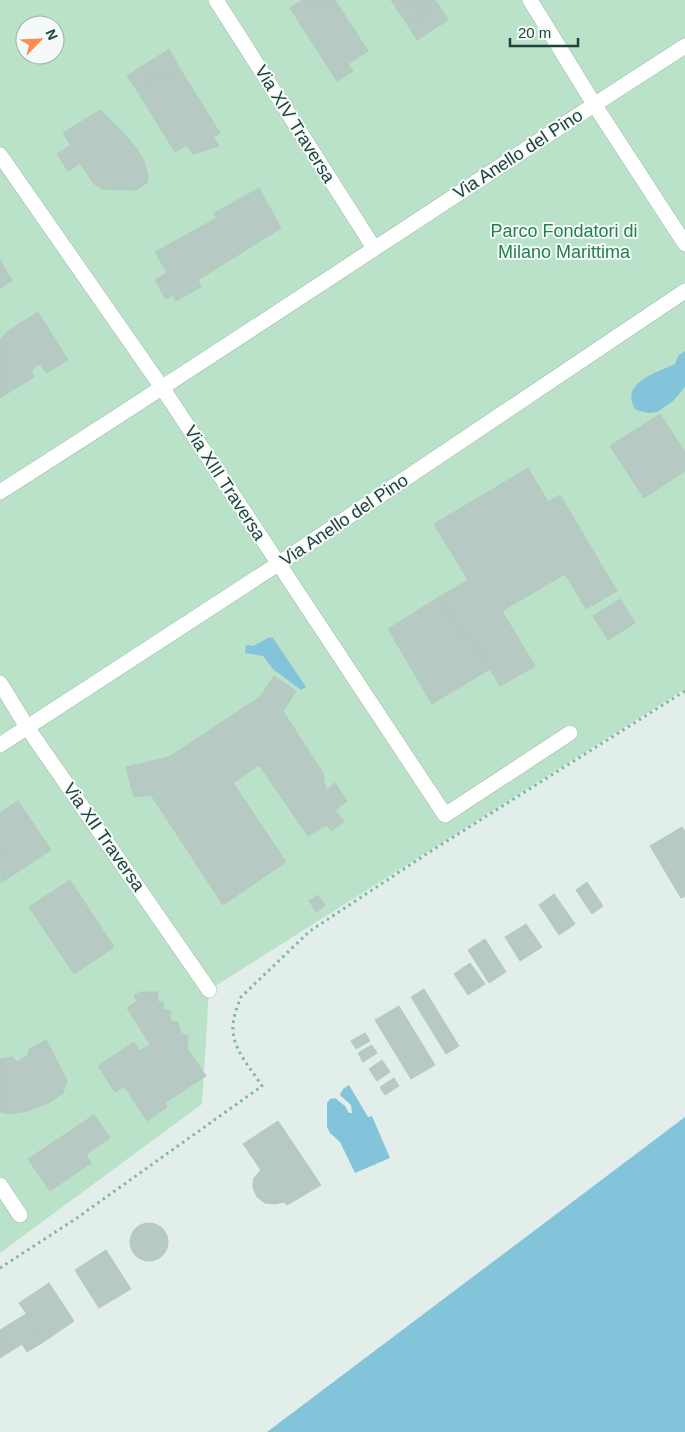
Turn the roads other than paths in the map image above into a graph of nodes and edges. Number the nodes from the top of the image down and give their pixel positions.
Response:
1 (216, 0) edge
2 (530, 0) edge
3 (685, 46) edge
4 (594, 104) junction
5 (0, 155) edge
6 (685, 244) edge
7 (374, 248) junction
8 (685, 291) edge
9 (163, 389) junction
10 (0, 492) edge
11 (278, 564) junction
12 (0, 683) edge
13 (27, 727) junction
14 (570, 733) dead end
15 (0, 745) edge
16 (209, 990) dead end
17 (0, 1185) edge
18 (20, 1215) dead end

1 - 7 street, Via XIV Traversa
2 - 4 street
3 - 4 street, Via Anello del Pino
4 - 6 street
4 - 7 street, Via Anello del Pino
5 - 9 street, Via XIII Traversa
7 - 9 street, Via Anello del Pino
8 - 11 street, Via Anello del Pino
9 - 10 street, Via Anello del Pino
9 - 11 street, Via XIII Traversa
11 - 13 street, Via Anello del Pino
11 - 14 street, Via XIII Traversa
12 - 13 street, Via XII Traversa
13 - 15 street, Via Anello del Pino
13 - 16 street, Via XII Traversa
17 - 18 street

